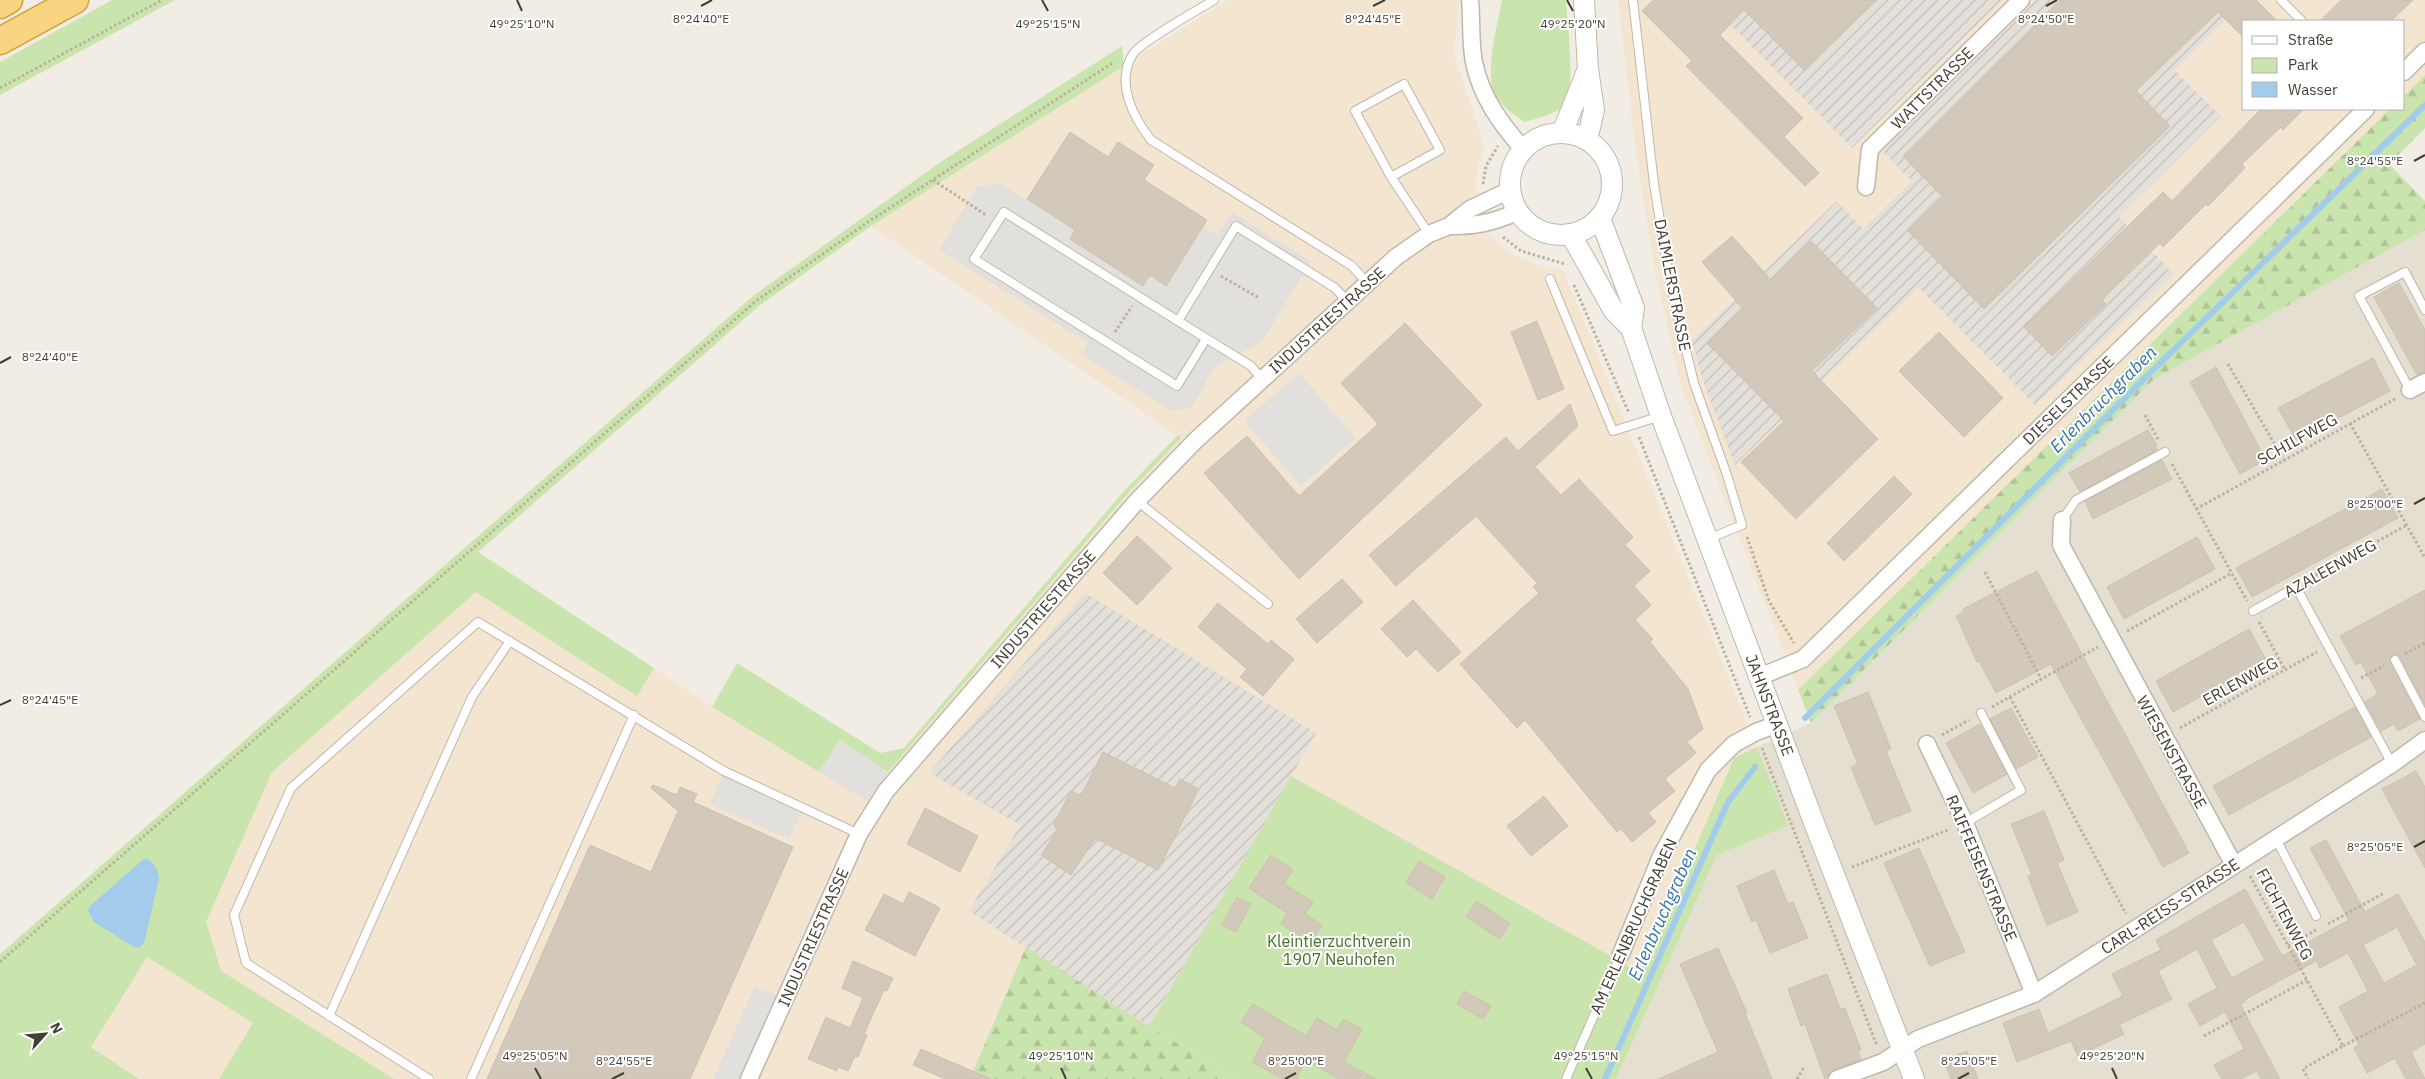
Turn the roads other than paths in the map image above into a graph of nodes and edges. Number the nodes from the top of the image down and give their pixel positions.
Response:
1 (9, 0) edge
2 (75, 0) edge
3 (1214, 0) edge
4 (1470, 0) edge
5 (1584, 0) edge
6 (1633, 0) edge
7 (2021, 0) edge
8 (2281, 0) edge
9 (0, 5) edge
10 (2301, 20) edge
11 (0, 41) edge
12 (2425, 51) edge
13 (1588, 69) junction
14 (2405, 71) edge
15 (2365, 110) edge
16 (1562, 133) junction
17 (1587, 140) junction
18 (1523, 149) junction
19 (1391, 177) junction
20 (1866, 187) dead end
21 (1510, 190) junction
22 (1517, 212) junction
23 (1600, 218) junction
24 (1448, 226) junction
25 (1429, 234) junction
26 (1571, 235) junction
27 (1550, 279) dead end
28 (1368, 284) junction
29 (1348, 301) junction
30 (2425, 310) edge
31 (1178, 321) junction
32 (1631, 328) junction
33 (1206, 338) junction
34 (1262, 379) junction
35 (2425, 382) edge
36 (2410, 390) joint
37 (1661, 416) junction
38 (2165, 452) road end
39 (1136, 500) junction
40 (2062, 520) joint
41 (1708, 540) junction
42 (1268, 604) dead end
43 (2253, 610) road end
44 (510, 641) junction
45 (2395, 660) dead end
46 (1759, 677) junction
47 (1981, 713) dead end
48 (634, 715) junction
49 (2425, 717) edge
50 (1778, 724) junction
51 (2425, 740) edge
52 (1927, 744) dead end
53 (2392, 764) junction
54 (1965, 823) junction
55 (859, 834) junction
56 (2276, 839) junction
57 (2238, 862) junction
58 (2316, 916) dead end
59 (1621, 954) joint
60 (2034, 994) junction
61 (329, 1016) junction
62 (1901, 1048) junction
63 (429, 1079) edge
64 (471, 1079) edge
65 (749, 1079) edge
66 (1566, 1079) edge
67 (1837, 1079) edge
68 (1914, 1079) edge

1 - 9 highway
2 - 11 highway
3 - 28 lane
4 - 18 street
5 - 13 street
6 - 41 lane, DAIMLERSTRASSE
7 - 20 street, WATTSTRASSE
8 - 10 lane
12 - 14 street
13 - 16 street
13 - 17 street
15 - 46 street, DIESELSTRASSE
16 - 17 street
16 - 18 street
17 - 23 street
18 - 21 street
19 - 19 lane
19 - 25 lane
21 - 22 street
21 - 24 street, INDUSTRIESTRASSE
22 - 24 street, INDUSTRIESTRASSE
22 - 26 street
23 - 26 street
23 - 32 street, JAHNSTRASSE
24 - 25 street, INDUSTRIESTRASSE
25 - 28 street, INDUSTRIESTRASSE
26 - 32 street, JAHNSTRASSE
27 - 37 lane
28 - 29 street, INDUSTRIESTRASSE
29 - 31 lane
29 - 34 street, INDUSTRIESTRASSE
30 - 36 lane
31 - 33 lane
31 - 33 lane
32 - 37 street, JAHNSTRASSE
33 - 34 lane
34 - 39 street, INDUSTRIESTRASSE
35 - 36 street
37 - 41 street, JAHNSTRASSE
38 - 40 lane
39 - 42 lane
39 - 55 street, INDUSTRIESTRASSE
40 - 57 street, WIESENSTRASSE
41 - 46 street, JAHNSTRASSE
43 - 53 lane, AZALEENWEG
44 - 48 lane
44 - 61 lane
44 - 61 lane
45 - 49 lane
46 - 50 street, JAHNSTRASSE
47 - 54 lane
48 - 55 lane
48 - 64 lane
50 - 59 street, AM ERLENBRUCHGRABEN
50 - 62 street, JAHNSTRASSE
51 - 53 street, CARL-REISS-STRASSE
52 - 54 street, RAIFFEISENSTRASSE
53 - 56 street, CARL-REISS-STRASSE
54 - 60 street, RAIFFEISENSTRASSE
55 - 65 street, INDUSTRIESTRASSE
56 - 57 street, CARL-REISS-STRASSE
56 - 58 lane
57 - 60 street, CARL-REISS-STRASSE
59 - 66 lane, AM ERLENBRUCHGRABEN
60 - 62 street, CARL-REISS-STRASSE
61 - 63 lane
62 - 67 street, CARL-REISS-STRASSE
62 - 68 street, JAHNSTRASSE

